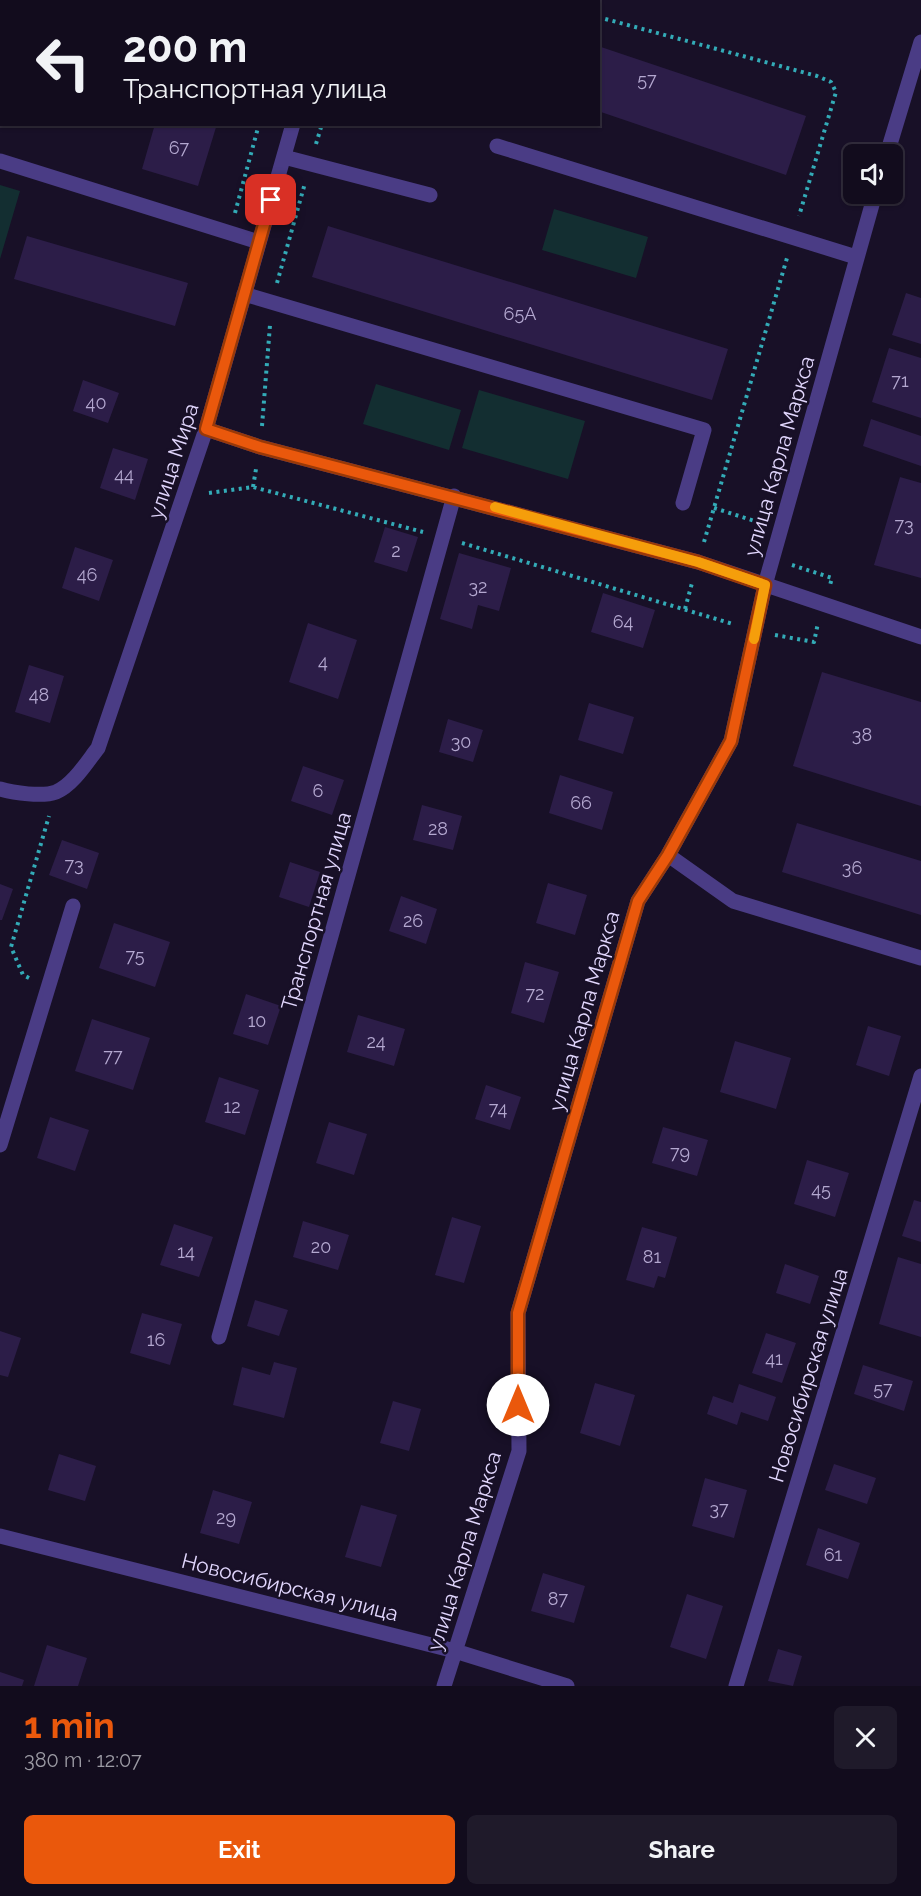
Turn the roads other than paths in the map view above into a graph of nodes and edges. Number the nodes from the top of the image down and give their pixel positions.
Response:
1 (921, 42) edge
2 (292, 126) edge
3 (890, 144) edge
4 (497, 146) dead end
5 (284, 157) junction
6 (0, 161) edge
7 (430, 195) dead end
8 (872, 204) edge
9 (259, 242) junction
10 (856, 257) junction
11 (244, 294) junction
12 (206, 429) junction
13 (454, 496) junction
14 (683, 503) dead end
15 (765, 585) junction
16 (921, 637) edge
17 (0, 789) edge
18 (668, 855) junction
19 (73, 906) dead end
20 (921, 958) edge
21 (921, 1077) edge
22 (0, 1145) edge
23 (219, 1337) dead end
24 (0, 1536) edge
25 (455, 1651) junction
26 (444, 1686) edge
27 (567, 1686) edge
28 (736, 1686) edge

1 - 3 street
2 - 5 street, улица Мира
4 - 10 street
5 - 7 street
5 - 9 street, улица Мира
6 - 9 street
8 - 10 street, улица Карла Маркса
9 - 11 street, улица Мира
10 - 15 street, улица Карла Маркса
11 - 12 street, улица Мира
11 - 14 street
12 - 13 street
12 - 17 street, улица Мира
13 - 15 street
13 - 23 street, Транспортная улица
15 - 16 street
15 - 18 street, улица Карла Маркса
18 - 20 street
18 - 25 street, улица Карла Маркса
19 - 22 street
21 - 28 street, Новосибирская улица
24 - 25 street, Новосибирская улица
25 - 26 street, улица Карла Маркса
25 - 27 street, Новосибирская улица

